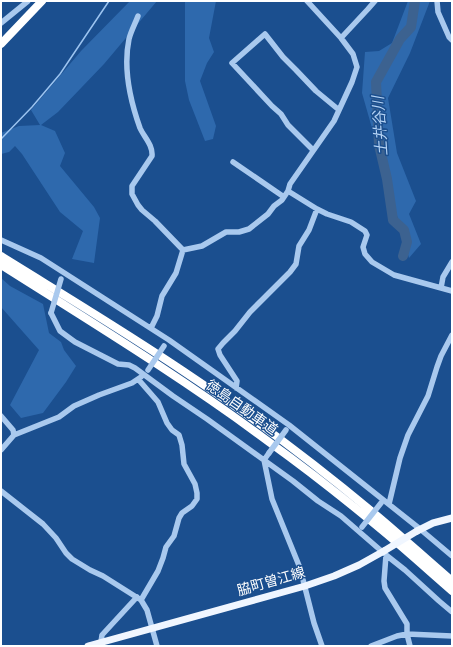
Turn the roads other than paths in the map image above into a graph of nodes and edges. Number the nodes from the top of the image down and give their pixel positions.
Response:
1 (42, 1) edge
2 (307, 1) edge
3 (375, 1) edge
4 (437, 1) edge
5 (26, 2) edge
6 (138, 16) dead end
7 (1, 23) edge
8 (341, 38) junction
9 (452, 40) edge
10 (1, 44) edge
11 (339, 110) junction
12 (313, 150) junction
13 (233, 162) dead end
14 (288, 191) junction
15 (284, 197) junction
16 (317, 209) junction
17 (1, 240) edge
18 (183, 250) junction
19 (1, 256) edge
20 (452, 262) edge
21 (1, 265) edge
22 (64, 273) junction
23 (440, 288) junction
24 (451, 292) edge
25 (151, 328) junction
26 (452, 335) edge
27 (169, 340) junction
28 (144, 375) junction
29 (138, 379) junction
30 (236, 388) junction
31 (1, 416) edge
32 (290, 425) junction
33 (14, 435) junction
34 (1, 450) edge
35 (264, 460) junction
36 (1, 491) edge
37 (382, 501) junction
38 (389, 504) junction
39 (452, 518) edge
40 (360, 529) junction
41 (418, 530) junction
42 (384, 553) junction
43 (452, 556) edge
44 (452, 581) edge
45 (305, 586) junction
46 (452, 591) edge
47 (139, 598) junction
48 (452, 612) edge
49 (151, 629) junction
50 (407, 634) junction
51 (452, 636) edge
52 (101, 642) junction
53 (92, 646) edge
54 (157, 646) edge
55 (322, 646) edge
56 (371, 646) edge
57 (410, 646) edge

1 - 10 highway
2 - 8 street
3 - 8 street
4 - 9 street
5 - 7 street
6 - 18 street
8 - 11 street
11 - 12 street
11 - 12 street
12 - 14 street
13 - 15 street
14 - 15 street
14 - 16 street
15 - 18 street
16 - 23 street
16 - 30 street
17 - 22 street
18 - 25 street
19 - 44 highway, 徳島自動車道
20 - 23 street
21 - 46 highway, 徳島自動車道
22 - 25 street
22 - 28 street, bridge
23 - 24 street
25 - 27 street
26 - 38 street
27 - 28 street, bridge
27 - 30 street
28 - 29 street
28 - 35 street
29 - 33 street
29 - 47 street
30 - 32 street
31 - 33 street
32 - 35 street, bridge
32 - 37 street
33 - 34 street
35 - 40 street
35 - 45 street
36 - 47 street
37 - 38 street
37 - 40 street, bridge
38 - 41 street
39 - 41 main road, 脇町曽江線
40 - 42 street
41 - 42 main road, 脇町曽江線, bridge
41 - 43 street
42 - 45 main road, 脇町曽江線
42 - 48 street
42 - 50 street
45 - 49 main road, 脇町曽江線
45 - 55 street
47 - 49 street
47 - 52 street
49 - 52 main road, 脇町曽江線
49 - 54 street
50 - 51 street
50 - 56 street
50 - 57 street
52 - 53 main road, 脇町曽江線

